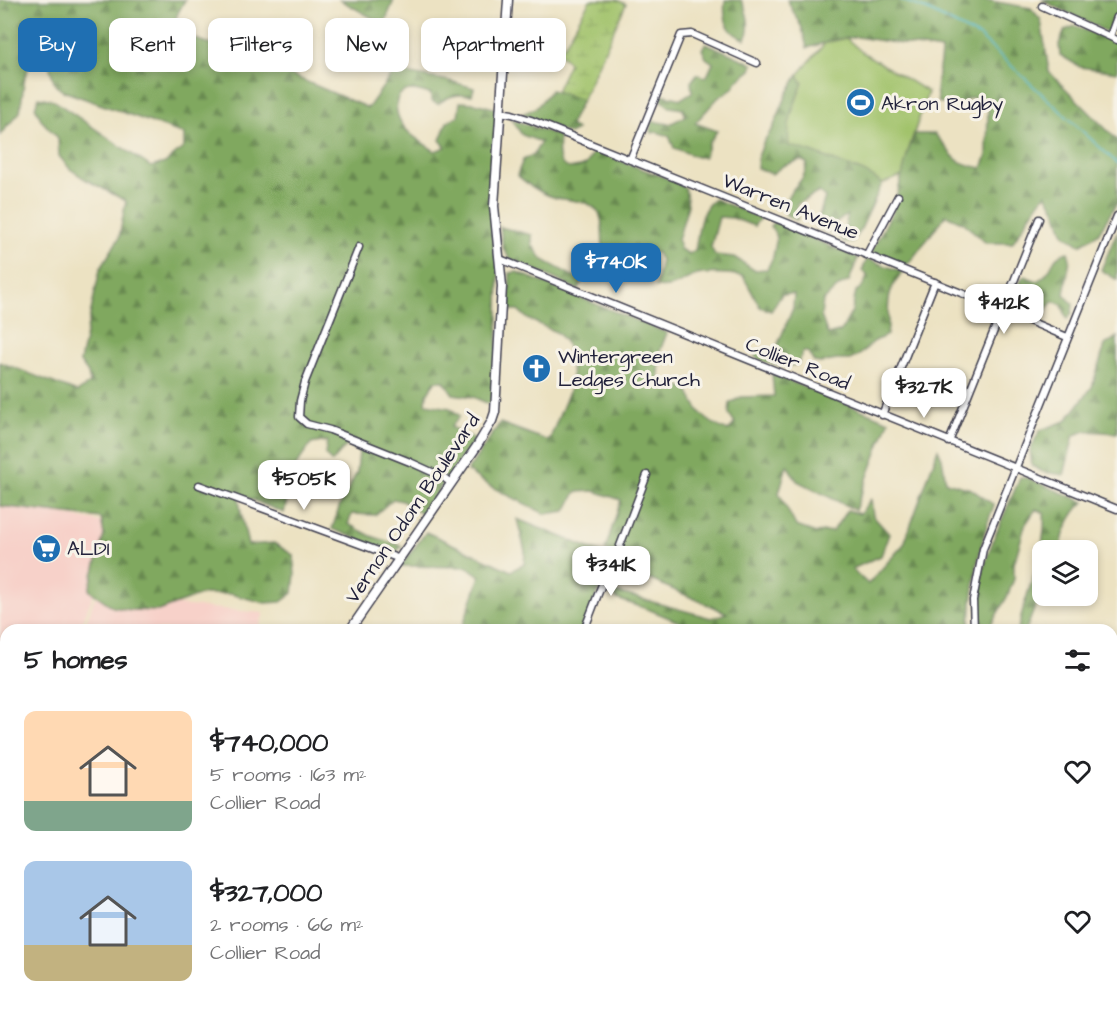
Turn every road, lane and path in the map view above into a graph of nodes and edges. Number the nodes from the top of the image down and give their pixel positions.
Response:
1 (508, 0) edge
2 (1042, 6) dead end
3 (1117, 17) edge
4 (1110, 36) junction
5 (1117, 40) edge
6 (757, 63) dead end
7 (500, 112) junction
8 (630, 160) junction
9 (898, 196) dead end
10 (1117, 216) edge
11 (1039, 219) dead end
12 (359, 247) dead end
13 (867, 255) junction
14 (500, 259) junction
15 (935, 282) junction
16 (1002, 309) junction
17 (1067, 337) junction
18 (882, 415) junction
19 (949, 442) junction
20 (1015, 468) junction
21 (647, 475) dead end
22 (451, 483) junction
23 (199, 485) dead end
24 (1117, 509) edge
25 (400, 559) junction
26 (354, 624) edge
27 (586, 624) edge
28 (974, 624) edge

1 - 7 main road, Vernon Odom Boulevard
2 - 4 street
3 - 4 street
4 - 5 street
6 - 8 street
7 - 8 street, Warren Avenue
7 - 14 main road, Vernon Odom Boulevard
8 - 13 street, Warren Avenue
9 - 13 street
10 - 17 street
11 - 16 street
12 - 22 street
13 - 15 street, Warren Avenue
14 - 18 street, Collier Road
14 - 22 main road, Vernon Odom Boulevard
15 - 16 street, Warren Avenue
15 - 18 street
16 - 17 street, Warren Avenue
16 - 19 street
17 - 20 street
18 - 19 street, Collier Road
19 - 20 street, Collier Road
20 - 24 street, Collier Road
20 - 28 street
21 - 27 street
22 - 25 main road, Vernon Odom Boulevard
23 - 25 street
25 - 26 main road, Vernon Odom Boulevard

